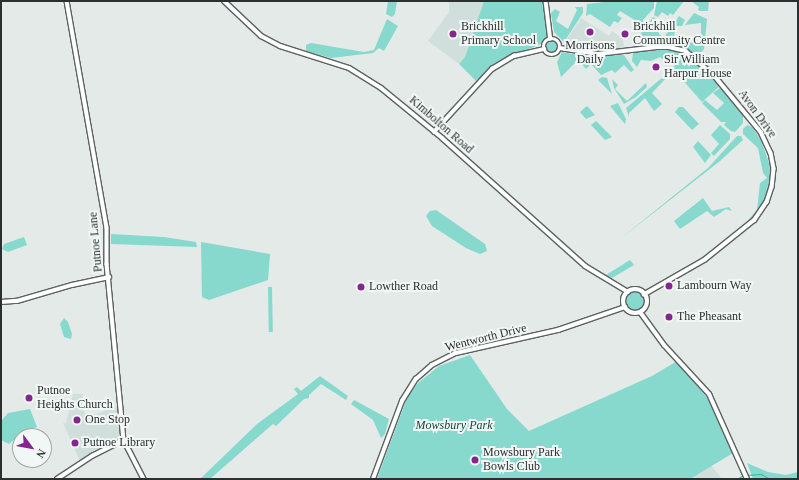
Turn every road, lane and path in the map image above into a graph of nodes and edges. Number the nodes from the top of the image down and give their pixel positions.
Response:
1 (67, 1) edge
2 (224, 1) edge
3 (546, 1) edge
4 (551, 39) junction
5 (560, 48) junction
6 (544, 49) junction
7 (434, 132) junction
8 (109, 277) junction
9 (628, 292) junction
10 (644, 295) junction
11 (1, 302) edge
12 (625, 307) junction
13 (640, 312) junction
14 (124, 440) junction
15 (747, 478) edge
16 (57, 479) edge
17 (144, 479) edge
18 (373, 479) edge

1 - 8 street, Putnoe Lane
2 - 7 main road, Kimbolton Road
3 - 4 street
4 - 5 street
4 - 6 street
5 - 6 street
5 - 10 street, Avon Drive
6 - 7 street
7 - 9 main road, Kimbolton Road
8 - 11 street
8 - 14 street, Putnoe Lane
9 - 10 main road
9 - 12 main road
10 - 13 main road
12 - 13 main road
12 - 18 street, Wentworth Drive
13 - 15 main road
14 - 16 street
14 - 17 street, Putnoe Lane

